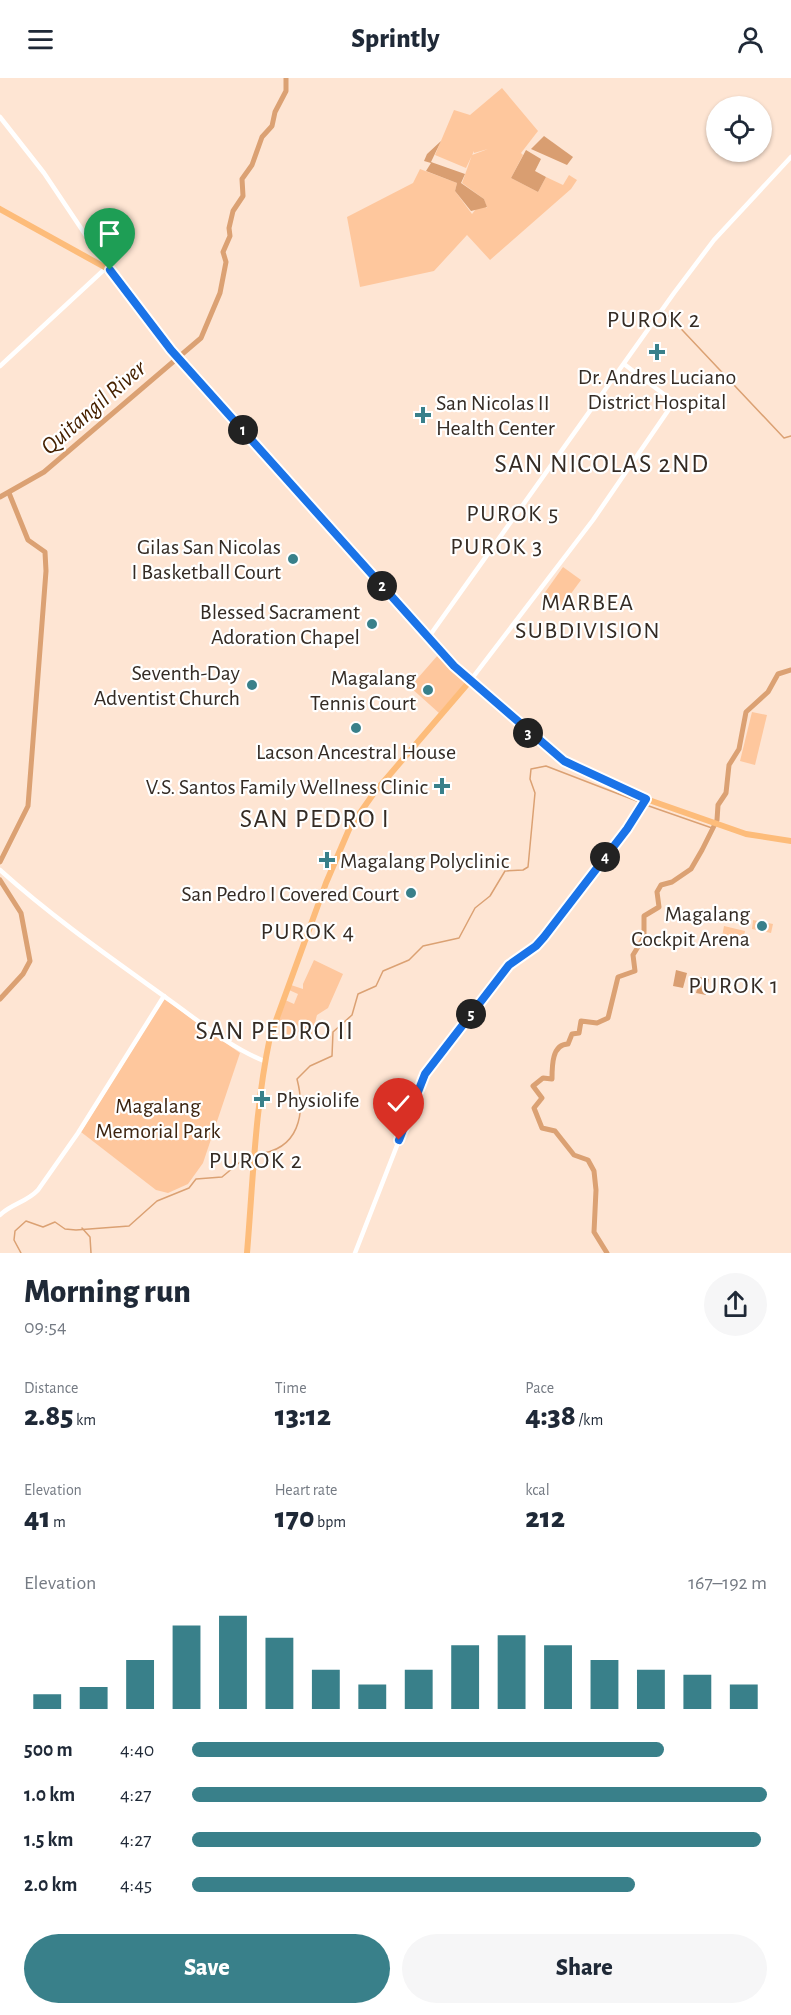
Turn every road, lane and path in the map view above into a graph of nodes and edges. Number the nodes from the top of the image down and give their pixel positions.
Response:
1 (0, 117) edge
2 (791, 157) edge
3 (0, 209) edge
4 (107, 267) junction
5 (624, 364) junction
6 (0, 366) edge
7 (429, 638) junction
8 (470, 681) junction
9 (645, 802) junction
10 (791, 841) edge
11 (0, 870) edge
12 (164, 996) junction
13 (264, 1061) junction
14 (0, 1215) edge
15 (247, 1253) edge
16 (355, 1253) edge

1 - 4 street
2 - 5 street
3 - 4 main road
4 - 6 street
4 - 7 main road
5 - 7 street
5 - 8 street
7 - 8 main road
8 - 9 main road
8 - 13 main road
9 - 10 main road
9 - 16 street
11 - 12 street
12 - 13 street
12 - 14 street
13 - 15 main road

